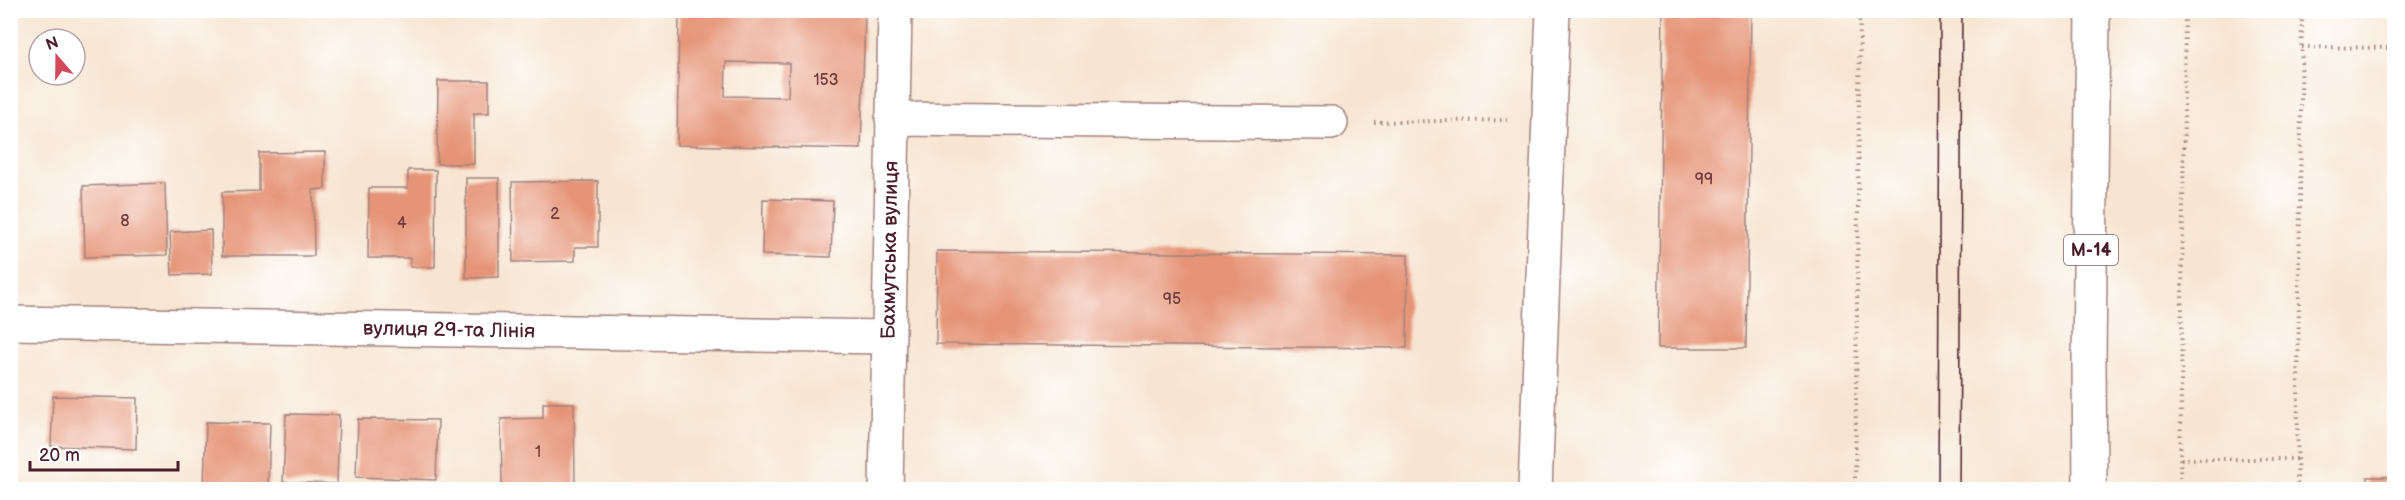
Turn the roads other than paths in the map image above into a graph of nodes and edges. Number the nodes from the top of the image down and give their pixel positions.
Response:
1 (895, 10) edge
2 (1553, 10) edge
3 (2093, 10) edge
4 (892, 119) junction
5 (1331, 123) road end
6 (10, 323) edge
7 (888, 337) junction
8 (886, 489) edge
9 (1535, 489) edge
10 (2090, 489) edge

1 - 4 street, Бахмутська вулиця
2 - 9 street
3 - 10 street, М-14
4 - 5 street
4 - 7 street, Бахмутська вулиця
6 - 7 street, вулиця 29-та Лінія
7 - 8 street, Бахмутська вулиця

